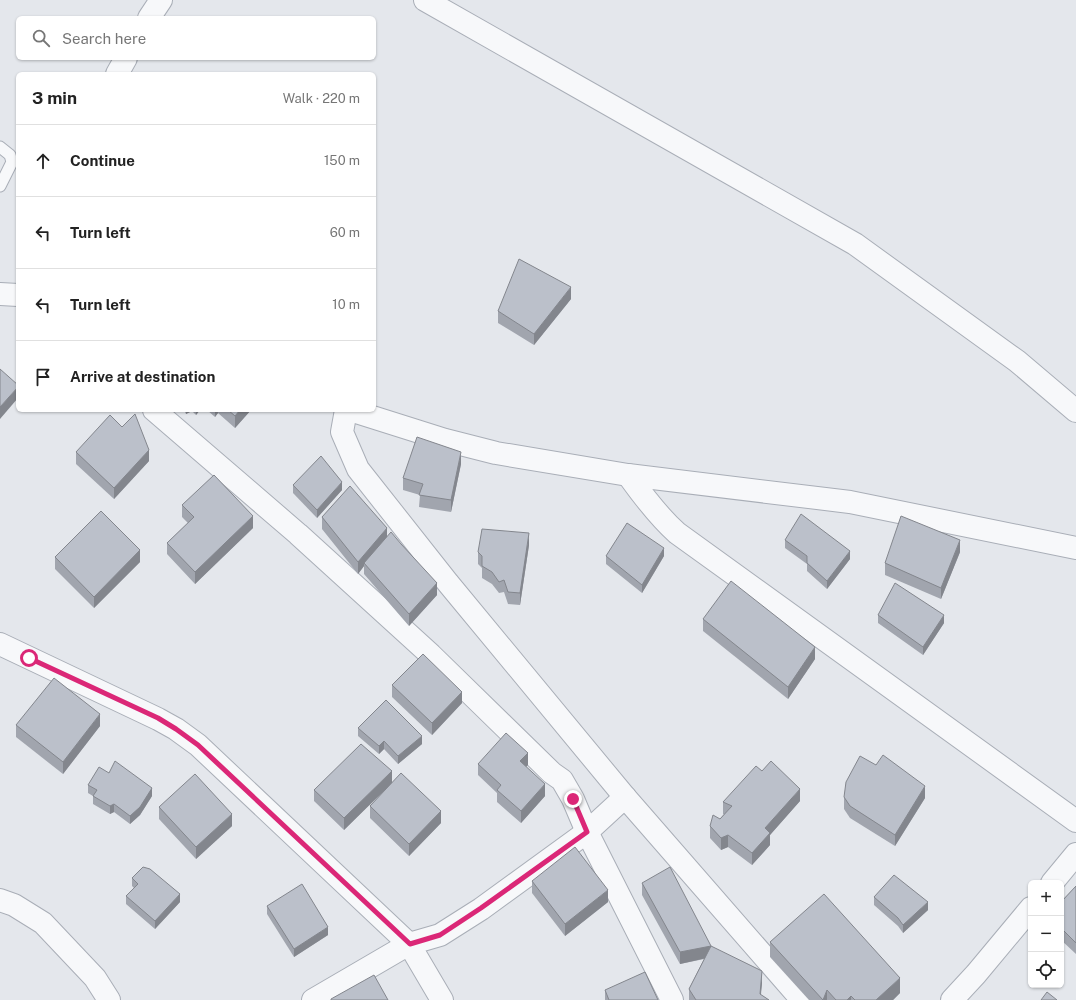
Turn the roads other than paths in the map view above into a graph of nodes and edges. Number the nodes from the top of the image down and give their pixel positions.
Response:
1 (161, 0) edge
2 (424, 0) edge
3 (150, 16) edge
4 (125, 60) edge
5 (118, 72) edge
6 (0, 147) edge
7 (0, 186) edge
8 (0, 294) edge
9 (16, 295) edge
10 (1076, 411) edge
11 (156, 412) edge
12 (346, 412) edge
13 (356, 412) edge
14 (628, 475) junction
15 (1076, 548) edge
16 (0, 644) edge
17 (625, 797) junction
18 (1076, 821) edge
19 (587, 832) junction
20 (1076, 854) edge
21 (1054, 880) edge
22 (0, 900) edge
23 (1028, 912) edge
24 (410, 944) junction
25 (109, 1000) edge
26 (313, 1000) edge
27 (442, 1000) edge
28 (672, 1000) edge
29 (802, 1000) edge
30 (952, 1000) edge

1 - 3 street
2 - 10 street
4 - 5 street
6 - 7 lane
8 - 9 street
11 - 19 street
12 - 17 street
13 - 14 street
14 - 15 street
14 - 18 street
16 - 24 street
17 - 19 street
17 - 29 street
19 - 24 street
19 - 28 street
20 - 21 street
22 - 25 street
23 - 30 street
24 - 26 street
24 - 27 street

